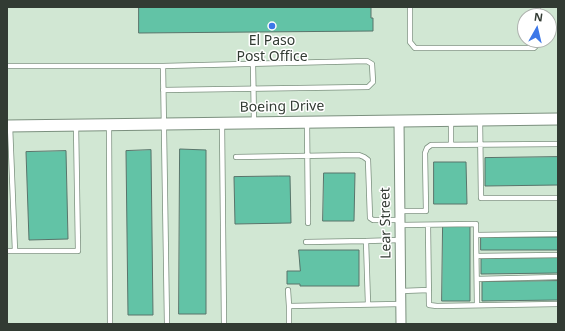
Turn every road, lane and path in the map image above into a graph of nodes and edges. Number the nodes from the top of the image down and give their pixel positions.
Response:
1 (410, 7) edge
2 (517, 48) edge
3 (253, 63) junction
4 (7, 66) edge
5 (163, 66) junction
6 (253, 88) junction
7 (163, 90) junction
8 (558, 119) edge
9 (451, 120) junction
10 (480, 120) junction
11 (399, 121) junction
12 (307, 122) junction
13 (222, 123) junction
14 (254, 123) junction
15 (164, 124) junction
16 (76, 125) junction
17 (108, 125) junction
18 (8, 126) edge
19 (558, 144) edge
20 (451, 145) junction
21 (481, 145) junction
22 (307, 156) junction
23 (236, 157) dead end
24 (558, 198) edge
25 (400, 219) junction
26 (308, 223) dead end
27 (428, 224) junction
28 (558, 234) edge
29 (476, 235) junction
30 (400, 240) junction
31 (366, 241) junction
32 (306, 242) dead end
33 (7, 251) edge
34 (15, 251) junction
35 (558, 255) edge
36 (476, 256) junction
37 (558, 277) edge
38 (477, 279) junction
39 (288, 290) dead end
40 (429, 290) junction
41 (401, 291) junction
42 (368, 304) junction
43 (401, 304) junction
44 (558, 304) edge
45 (477, 305) junction
46 (289, 306) junction
47 (110, 324) edge
48 (167, 324) edge
49 (224, 324) edge
50 (289, 324) edge
51 (401, 324) edge

1 - 2 lane
3 - 5 lane
3 - 6 lane
3 - 6 lane
4 - 5 lane
5 - 7 lane
6 - 7 lane
6 - 14 lane
7 - 15 lane
8 - 10 street, Boeing Drive
9 - 10 street, Boeing Drive
9 - 11 street, Boeing Drive
9 - 20 lane
10 - 21 lane
11 - 12 street, Boeing Drive
11 - 25 street, Lear Street
12 - 14 street, Boeing Drive
12 - 22 lane
13 - 14 street, Boeing Drive
13 - 15 street, Boeing Drive
13 - 49 lane
15 - 17 street, Boeing Drive
15 - 48 lane
16 - 17 street, Boeing Drive
16 - 18 street, Boeing Drive
16 - 34 lane
17 - 47 lane
18 - 34 lane
19 - 21 lane
20 - 21 lane
20 - 25 lane
21 - 24 lane
22 - 23 lane
22 - 25 lane
22 - 26 lane
25 - 27 lane
25 - 30 street, Lear Street
27 - 29 lane
27 - 40 lane
28 - 29 lane
29 - 36 lane
30 - 31 lane
30 - 41 street, Lear Street
31 - 32 lane
31 - 42 lane
33 - 34 lane
35 - 36 lane
36 - 38 lane
37 - 38 lane
38 - 45 lane
39 - 46 lane
40 - 41 lane
40 - 45 lane
41 - 43 street, Lear Street
42 - 43 lane
42 - 46 lane
43 - 51 street, Lear Street
44 - 45 lane
46 - 50 lane

